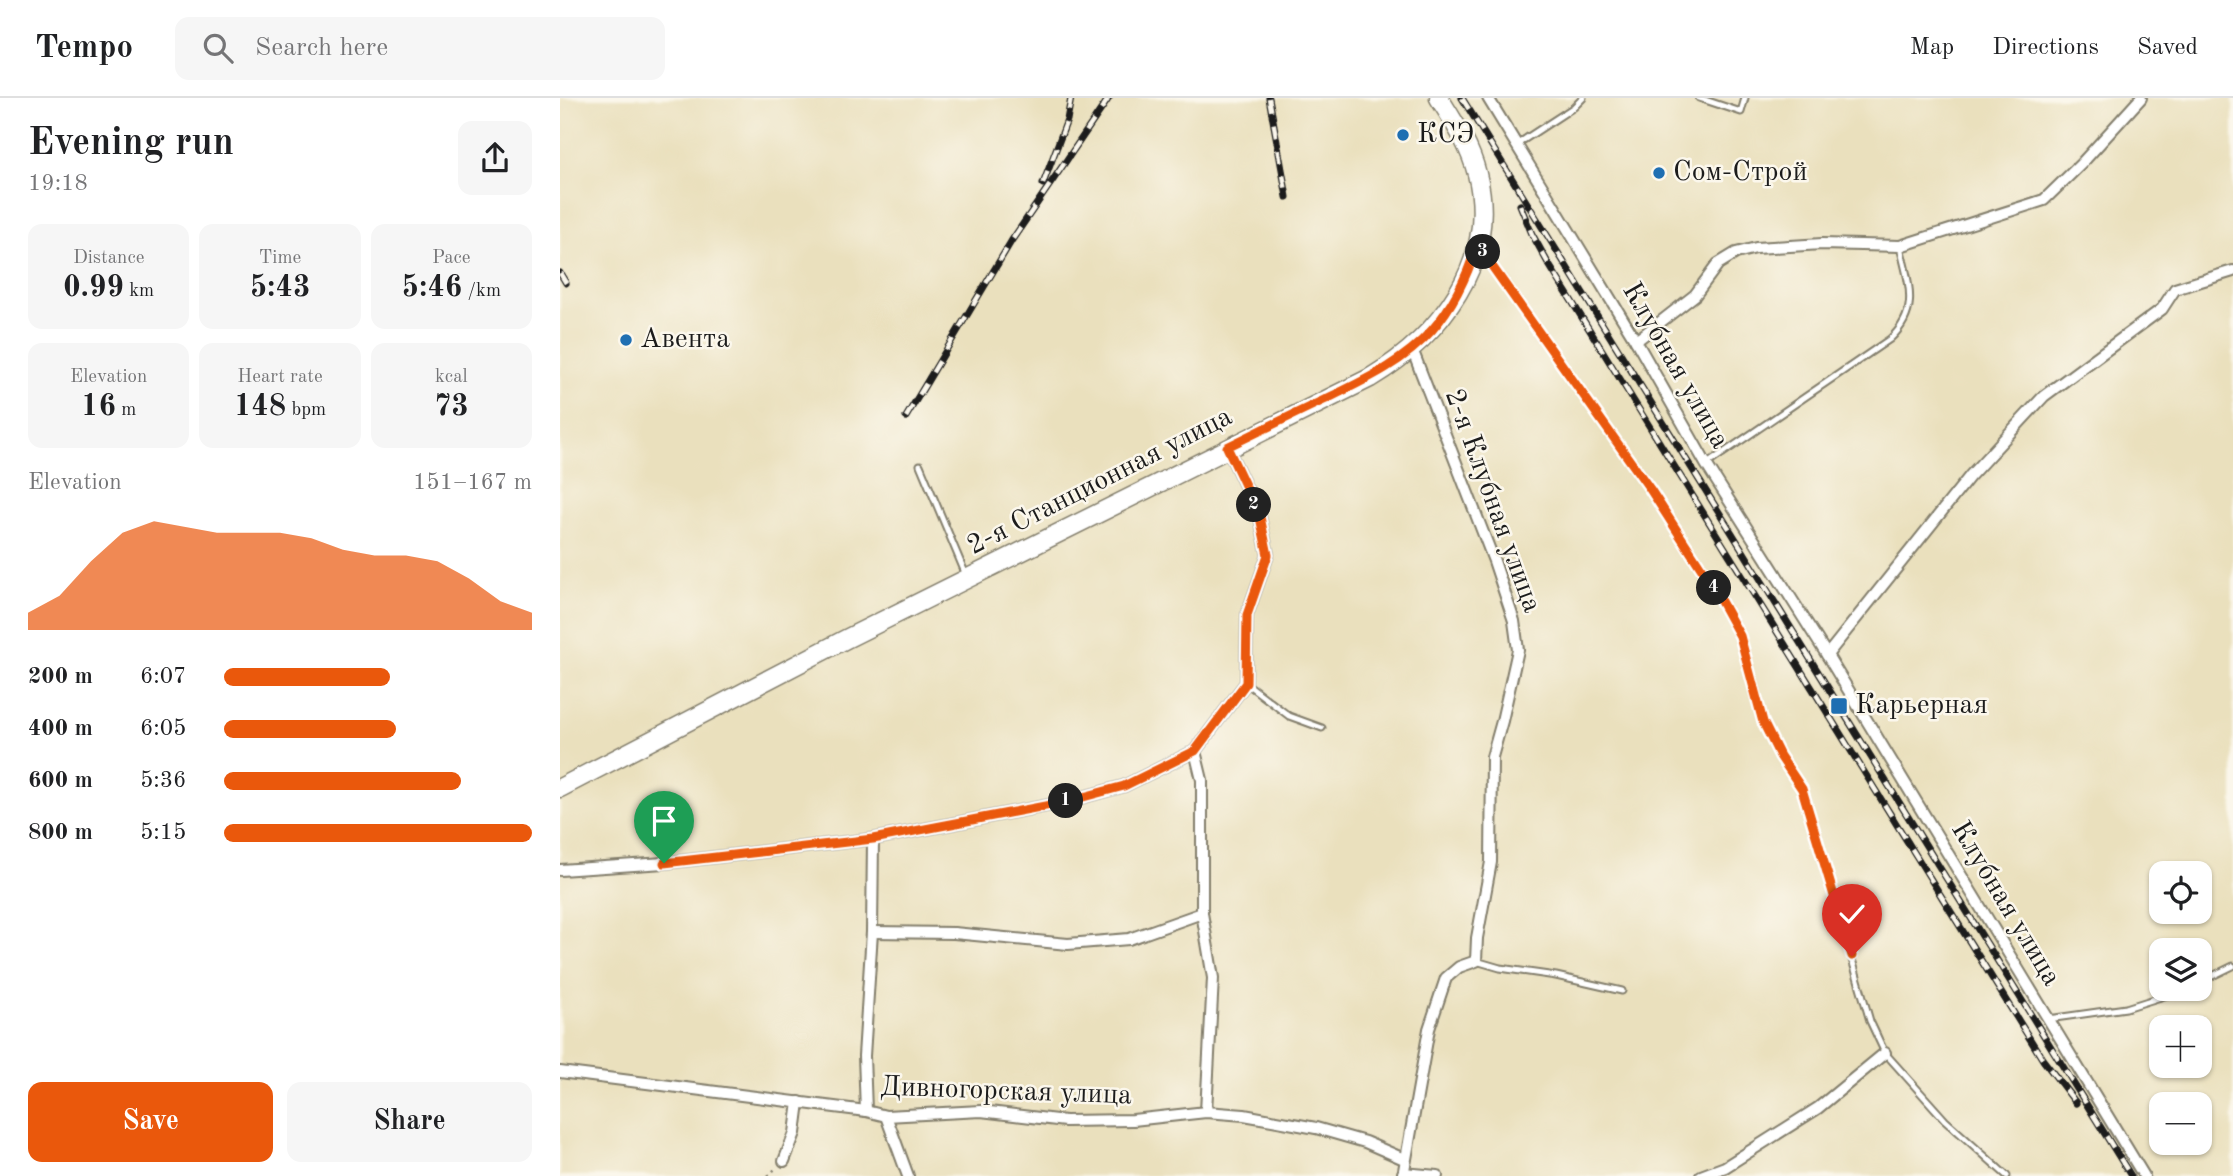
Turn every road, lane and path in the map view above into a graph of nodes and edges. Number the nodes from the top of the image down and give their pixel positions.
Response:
1 (1439, 98) edge
2 (1488, 98) edge
3 (1583, 98) edge
4 (1699, 98) edge
5 (1745, 98) edge
6 (2141, 98) edge
7 (1516, 145) junction
8 (1477, 245) junction
9 (1900, 246) junction
10 (2233, 271) edge
11 (1636, 341) junction
12 (1412, 349) junction
13 (1227, 447) junction
14 (1706, 464) junction
15 (920, 466) dead end
16 (967, 578) junction
17 (1826, 656) junction
18 (1246, 683) junction
19 (1322, 728) dead end
20 (1195, 751) junction
21 (560, 788) edge
22 (873, 839) junction
23 (560, 870) edge
24 (1202, 913) junction
25 (872, 932) junction
26 (1476, 961) junction
27 (2233, 966) edge
28 (2212, 976) edge
29 (1622, 991) dead end
30 (2150, 1001) edge
31 (2048, 1019) junction
32 (1885, 1053) junction
33 (560, 1072) edge
34 (799, 1102) junction
35 (866, 1111) junction
36 (1206, 1112) junction
37 (886, 1116) junction
38 (1404, 1158) junction
39 (784, 1161) dead end
40 (1403, 1175) edge
41 (908, 1176) edge
42 (1437, 1176) edge
43 (1701, 1176) edge
44 (2007, 1176) edge
45 (2144, 1176) edge

1 - 8 main road, 2-я Станционная улица
2 - 7 street, Клубная улица
3 - 7 lane
4 - 5 lane
6 - 9 street
7 - 11 street, Клубная улица
8 - 12 main road, 2-я Станционная улица
8 - 32 lane
9 - 11 street
9 - 14 lane
10 - 17 street
11 - 14 street, Клубная улица
12 - 13 main road, 2-я Станционная улица
12 - 26 street, 2-я Клубная улица
13 - 16 main road, 2-я Станционная улица
13 - 18 street
14 - 17 street, Клубная улица
15 - 16 lane
16 - 21 main road, 2-я Станционная улица
17 - 31 street, Клубная улица
18 - 19 lane
18 - 20 street
20 - 22 street
20 - 24 street
22 - 23 street
22 - 25 street
24 - 25 street
24 - 36 street
25 - 35 street
26 - 29 lane
26 - 38 street
27 - 28 lane
30 - 31 lane
31 - 45 street, Клубная улица
32 - 43 street
32 - 44 lane
33 - 34 street, Дивногорская улица
34 - 35 street, Дивногорская улица
34 - 39 street
35 - 37 street, Дивногорская улица
36 - 37 street, Дивногорская улица
36 - 38 street, Дивногорская улица
37 - 41 street
38 - 40 street
40 - 42 street

